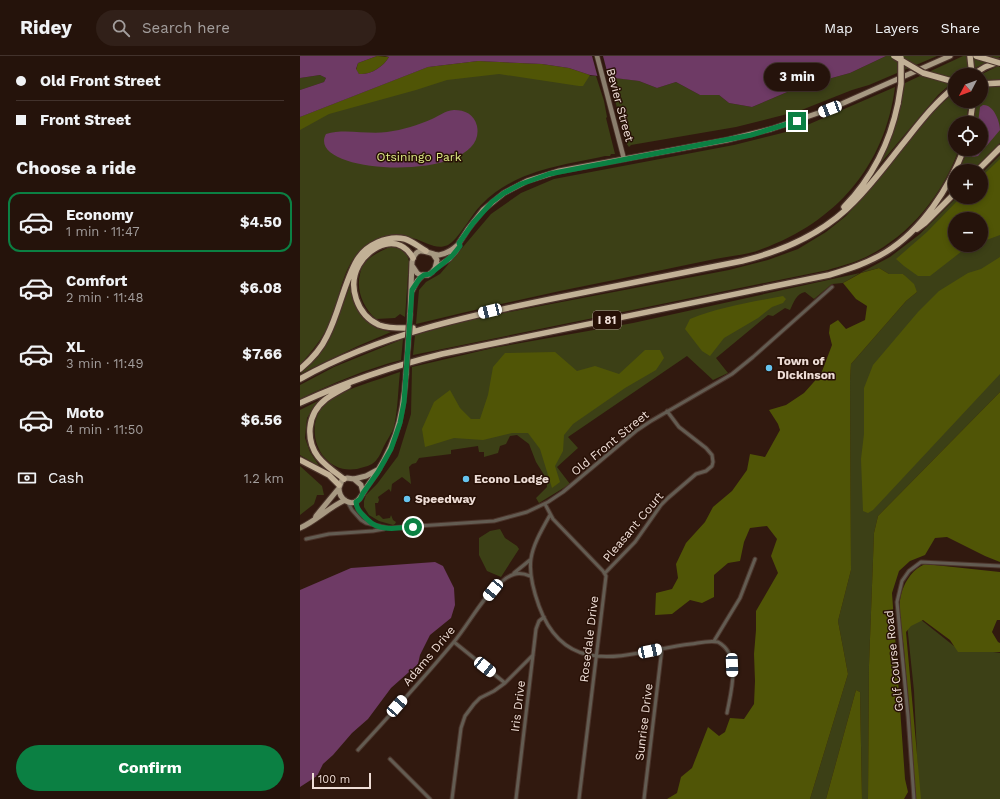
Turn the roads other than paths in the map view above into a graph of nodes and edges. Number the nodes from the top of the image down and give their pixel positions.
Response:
1 (597, 56) edge
2 (894, 56) edge
3 (900, 56) edge
4 (950, 56) edge
5 (970, 56) edge
6 (976, 56) edge
7 (1000, 62) edge
8 (971, 68) edge
9 (983, 68) edge
10 (948, 80) edge
11 (1000, 83) edge
12 (988, 84) edge
13 (948, 93) edge
14 (1000, 148) edge
15 (961, 156) edge
16 (624, 159) junction
17 (984, 164) edge
18 (948, 200) edge
19 (821, 227) junction
20 (910, 233) junction
21 (459, 243) junction
22 (426, 251) junction
23 (433, 254) junction
24 (413, 258) junction
25 (413, 267) junction
26 (435, 268) junction
27 (424, 275) junction
28 (832, 287) dead end
29 (412, 290) junction
30 (429, 327) junction
31 (300, 369) edge
32 (365, 376) junction
33 (300, 380) edge
34 (300, 403) edge
35 (667, 411) junction
36 (300, 460) edge
37 (379, 469) junction
38 (344, 479) junction
39 (354, 479) junction
40 (339, 487) junction
41 (363, 493) junction
42 (346, 501) junction
43 (356, 502) junction
44 (545, 504) junction
45 (550, 515) junction
46 (315, 519) junction
47 (370, 523) junction
48 (300, 528) edge
49 (388, 528) junction
50 (306, 539) dead end
51 (755, 558) dead end
52 (530, 560) junction
53 (1000, 566) edge
54 (605, 573) junction
55 (512, 574) junction
56 (530, 576) junction
57 (544, 617) junction
58 (714, 641) junction
59 (454, 642) junction
60 (662, 648) junction
61 (533, 656) junction
62 (596, 657) junction
63 (505, 683) junction
64 (727, 713) dead end
65 (358, 750) dead end
66 (390, 759) dead end
67 (430, 799) edge
68 (452, 799) edge
69 (516, 799) edge
70 (579, 799) edge
71 (644, 799) edge
72 (914, 799) edge

1 - 16 main road, Bevier Street
2 - 10 highway, bridge
3 - 19 highway, bridge
4 - 16 main road
5 - 8 highway
6 - 7 highway, bridge
7 - 9 highway
11 - 12 highway
13 - 19 highway
14 - 17 highway
15 - 20 highway, I 81
16 - 21 main road
18 - 20 highway
19 - 30 highway
20 - 32 highway, I 81
21 - 23 main road
21 - 26 main road
22 - 23 main road
22 - 24 main road
22 - 31 highway
23 - 26 main road
24 - 25 main road
24 - 30 highway
25 - 27 main road
25 - 29 main road
26 - 27 main road
27 - 29 main road
28 - 35 street, Old Front Street
29 - 37 main road, bridge
30 - 33 highway
32 - 34 highway, I 81
32 - 38 highway
35 - 44 street, Old Front Street
35 - 54 street, Pleasant Court
36 - 40 highway
37 - 39 main road
37 - 41 main road
38 - 39 main road
38 - 40 main road
39 - 41 main road
40 - 42 main road
40 - 46 main road
41 - 43 main road
42 - 43 main road
42 - 46 main road
42 - 47 street, Old Front Street
43 - 47 street
44 - 45 street
44 - 49 street, Old Front Street
45 - 52 street
45 - 54 street
46 - 48 main road
47 - 49 street, Old Front Street
49 - 50 street, Old Front Street
51 - 58 street
52 - 55 street, Adams Drive
52 - 56 street
53 - 72 street, Golf Course Road
54 - 62 street, Rosedale Drive
55 - 56 street
55 - 59 street, Adams Drive
56 - 57 street
57 - 61 street, Iris Drive
57 - 62 street
58 - 60 street
58 - 64 street
59 - 63 street
59 - 65 street, Adams Drive
60 - 62 street
60 - 71 street, Sunrise Drive
61 - 63 street
61 - 69 street, Iris Drive
62 - 70 street, Rosedale Drive
63 - 68 street
66 - 67 street

